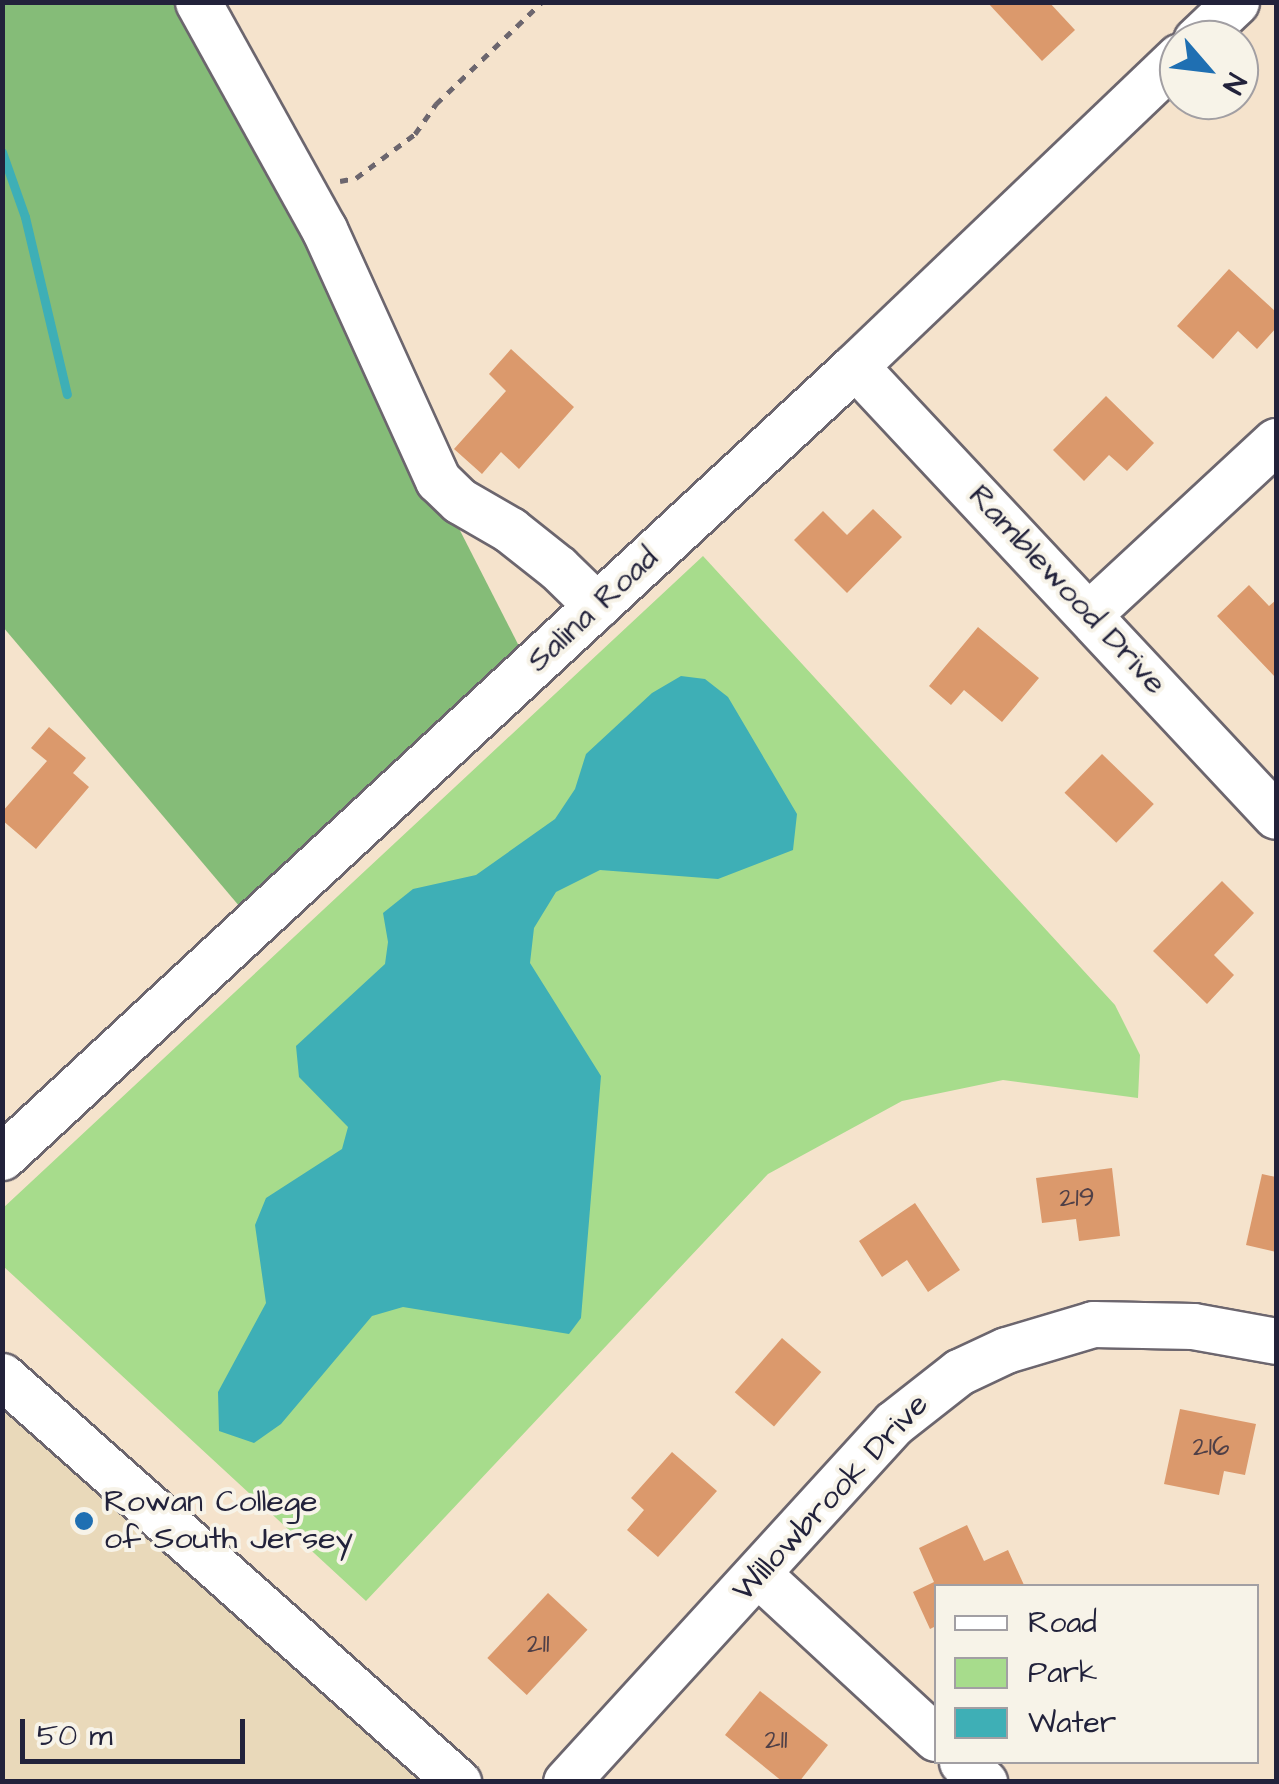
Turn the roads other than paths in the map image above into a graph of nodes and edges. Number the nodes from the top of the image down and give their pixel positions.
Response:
1 (198, 2) edge
2 (1236, 2) edge
3 (1217, 20) edge
4 (1159, 75) edge
5 (855, 366) junction
6 (1276, 441) edge
7 (597, 606) junction
8 (1090, 613) junction
9 (1276, 816) edge
10 (2, 1157) edge
11 (1276, 1341) edge
12 (2, 1376) edge
13 (758, 1574) junction
14 (934, 1736) edge
15 (964, 1764) edge
16 (458, 1782) edge
17 (566, 1782) edge
18 (984, 1782) edge

1 - 7 street
2 - 3 street
4 - 5 street, Salina Road
5 - 7 street, Salina Road
5 - 8 street, Ramblewood Drive
6 - 8 street
7 - 10 street, Salina Road
8 - 9 street, Ramblewood Drive
11 - 13 street, Willowbrook Drive
12 - 16 street
13 - 14 street
13 - 17 street, Willowbrook Drive
15 - 18 street

